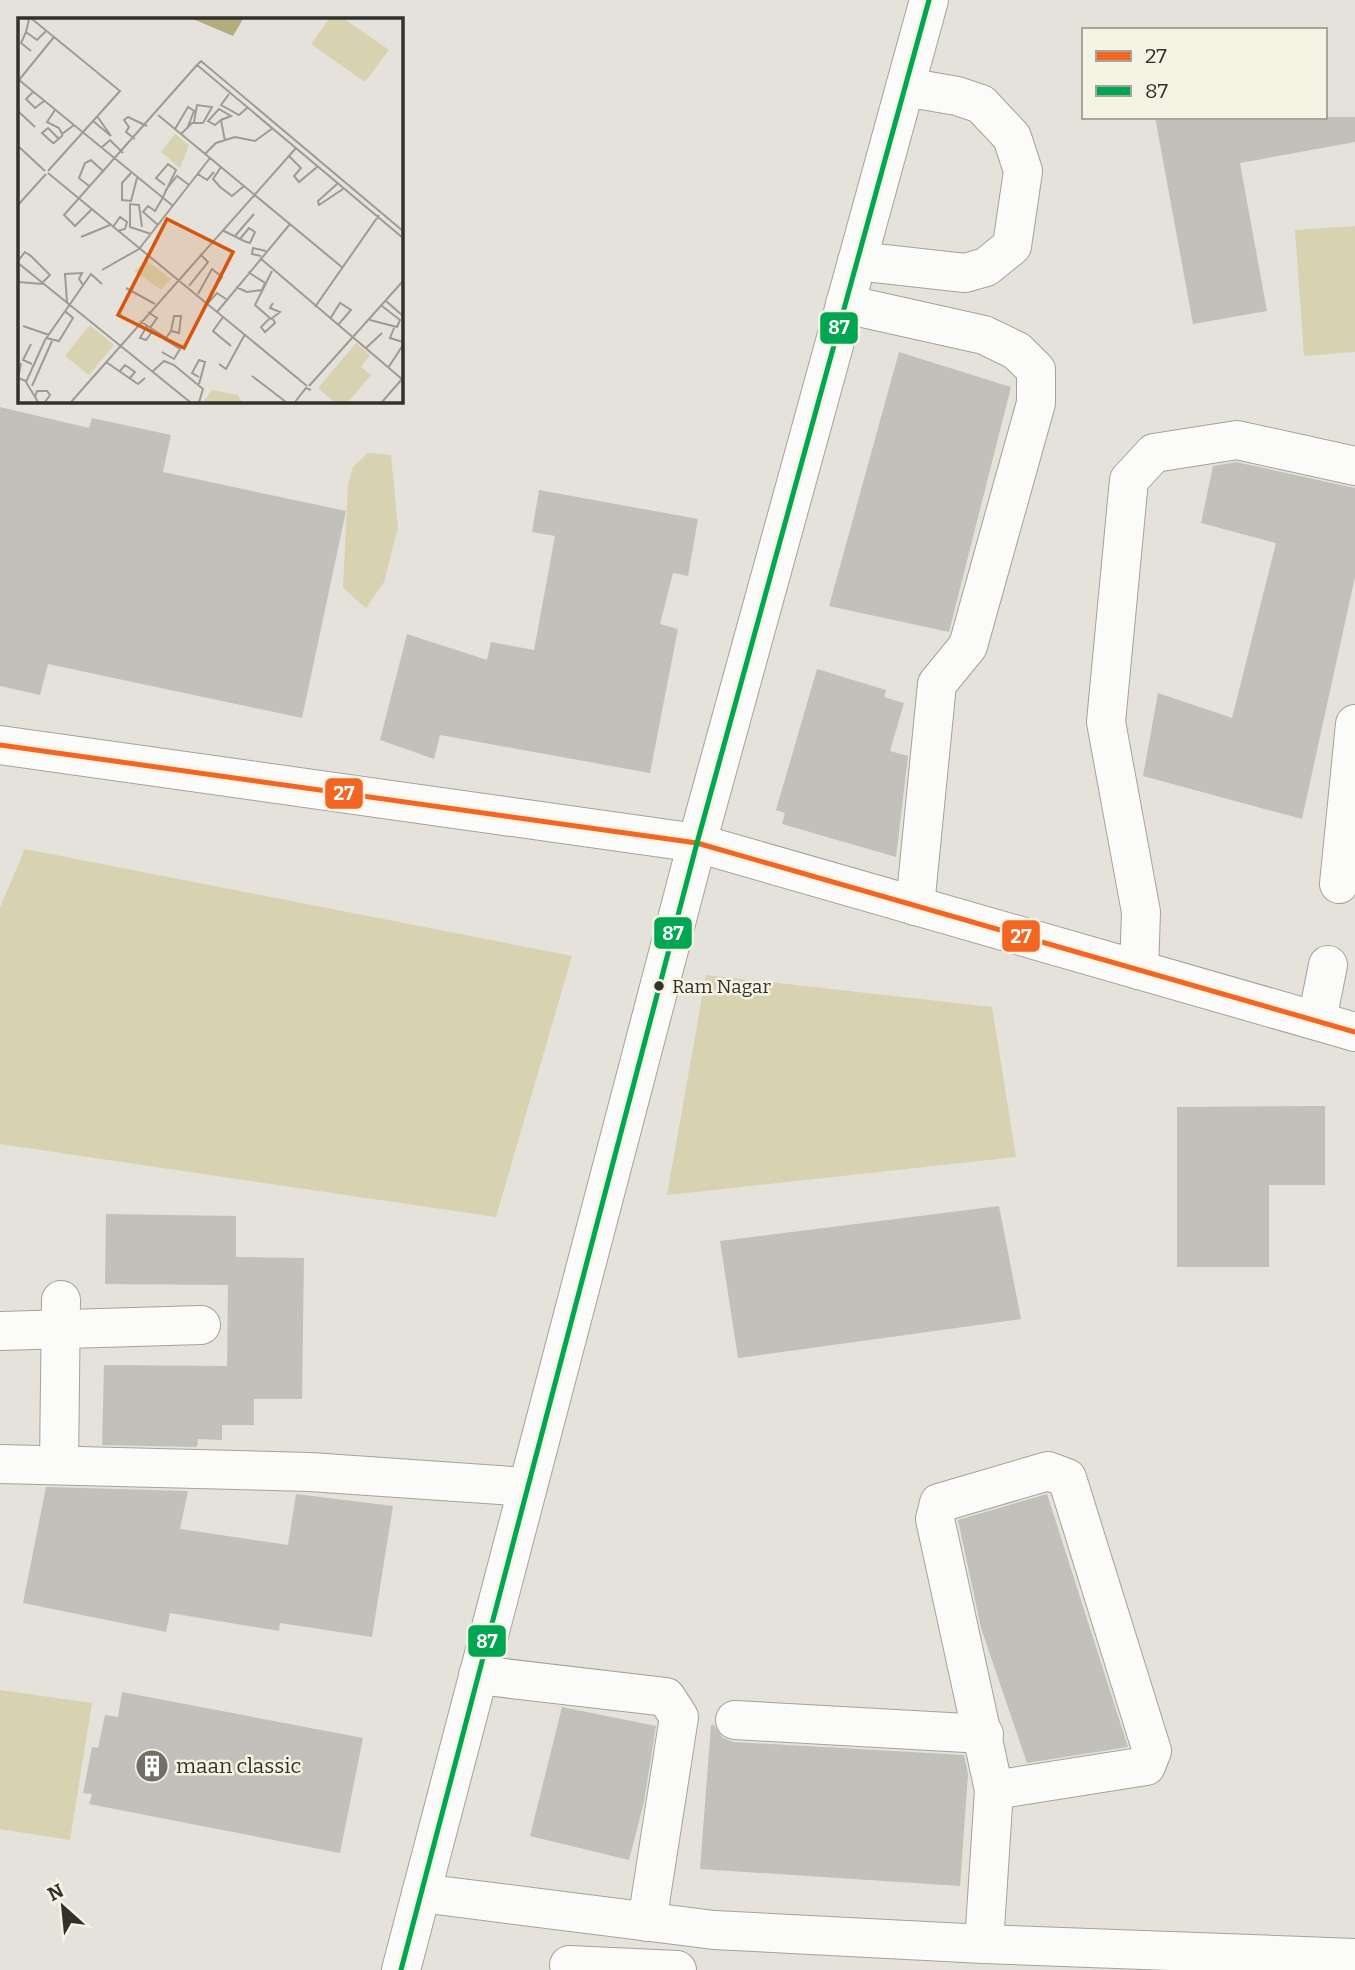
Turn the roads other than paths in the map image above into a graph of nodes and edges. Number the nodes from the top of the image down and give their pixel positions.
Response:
1 (929, 0) edge
2 (905, 87) junction
3 (857, 261) junction
4 (845, 304) junction
5 (1355, 466) edge
6 (1355, 724) edge
7 (0, 745) edge
8 (697, 843) junction
9 (1339, 884) dead end
10 (915, 906) junction
11 (1328, 965) dead end
12 (1139, 970) junction
13 (1317, 1020) junction
14 (1355, 1032) edge
15 (61, 1315) junction
16 (201, 1325) dead end
17 (0, 1331) edge
18 (0, 1464) edge
19 (59, 1465) junction
20 (527, 1487) junction
21 (478, 1675) junction
22 (735, 1720) dead end
23 (984, 1734) junction
24 (994, 1790) junction
25 (421, 1893) junction
26 (576, 1913) junction
27 (647, 1922) junction
28 (692, 1927) junction
29 (984, 1944) junction
30 (1355, 1958) edge
31 (569, 1967) edge
32 (401, 1970) edge
33 (677, 1970) edge
34 (690, 1970) edge

1 - 2 street
2 - 3 street
2 - 3 street
3 - 4 street
4 - 8 street
4 - 10 street
5 - 12 street
6 - 9 street
7 - 8 street
8 - 10 street
8 - 20 street
10 - 12 street
11 - 13 street
12 - 13 street
13 - 14 street
15 - 16 street
15 - 17 street
15 - 19 street
18 - 19 street
19 - 20 street
20 - 21 street
21 - 25 street
21 - 27 street
22 - 23 street
23 - 24 street
23 - 24 street
24 - 29 street
25 - 26 street
25 - 32 street
26 - 27 street
26 - 31 street
27 - 28 street
28 - 29 street
28 - 34 street
29 - 30 street
31 - 33 street

